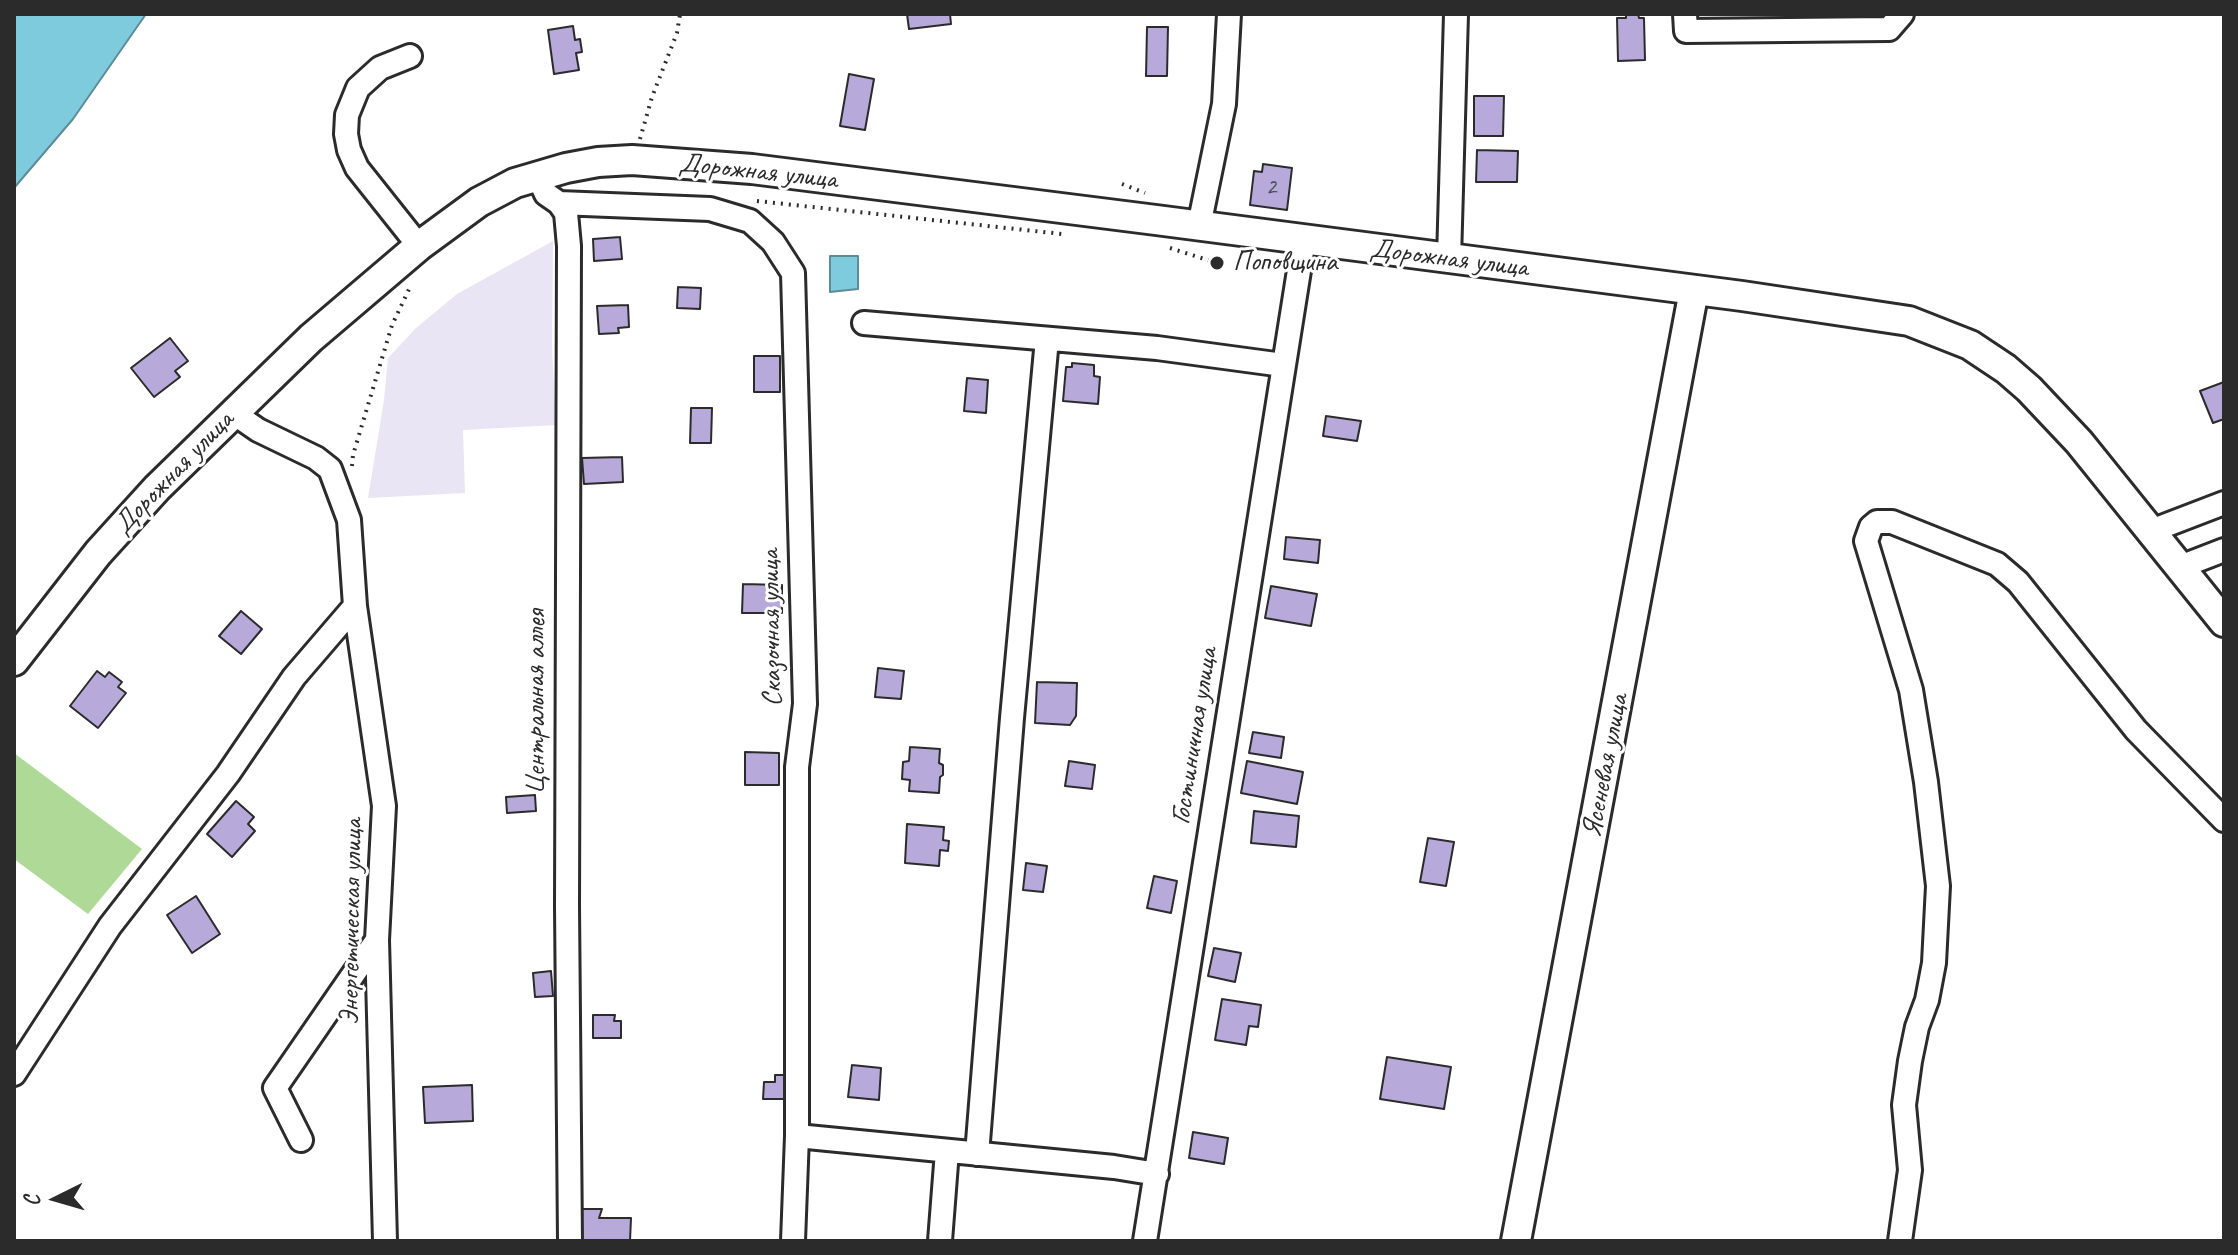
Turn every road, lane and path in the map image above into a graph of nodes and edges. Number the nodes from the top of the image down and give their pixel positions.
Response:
1 (680, 14) edge
2 (1229, 14) edge
3 (1456, 14) edge
4 (1685, 14) edge
5 (1902, 14) edge
6 (410, 56) dead end
7 (632, 160) junction
8 (537, 174) junction
9 (1122, 184) dead end
10 (1146, 193) dead end
11 (747, 200) dead end
12 (559, 203) junction
13 (1199, 226) junction
14 (1075, 235) dead end
15 (1304, 239) junction
16 (419, 246) junction
17 (1167, 247) dead end
18 (1449, 259) junction
19 (1217, 263) dead end
20 (403, 288) dead end
21 (1694, 290) junction
22 (864, 323) dead end
23 (1047, 339) junction
24 (1283, 365) junction
25 (232, 412) junction
26 (352, 468) dead end
27 (2224, 503) edge
28 (2151, 531) junction
29 (2224, 550) edge
30 (2180, 567) junction
31 (355, 606) junction
32 (2224, 622) edge
33 (14, 661) edge
34 (2224, 820) edge
35 (377, 940) junction
36 (14, 1074) edge
37 (797, 1136) junction
38 (301, 1140) dead end
39 (947, 1151) junction
40 (977, 1154) junction
41 (1157, 1174) junction
42 (385, 1241) edge
43 (570, 1241) edge
44 (793, 1241) edge
45 (940, 1241) edge
46 (1145, 1241) edge
47 (1516, 1241) edge
48 (1900, 1241) edge

1 - 7 path
2 - 13 street
3 - 18 street
4 - 5 street
6 - 16 street
7 - 8 main road, Дорожная улица
7 - 13 main road, Дорожная улица
8 - 12 street, Центральная аллея
8 - 16 main road, Дорожная улица
9 - 10 path
11 - 14 path
12 - 37 street, Сказочная улица
12 - 43 street, Центральная аллея
13 - 15 main road, Дорожная улица
15 - 18 main road, Дорожная улица
15 - 24 street, Гостиничная улица
16 - 25 main road, Дорожная улица
17 - 19 path
18 - 21 main road, Дорожная улица
20 - 26 path
21 - 28 main road, Дорожная улица
21 - 47 main road, Ясеневая улица
22 - 23 street
23 - 24 street
23 - 40 street
24 - 41 street, Гостиничная улица
25 - 31 street, Энергетическая улица
25 - 33 main road, Дорожная улица
27 - 28 street
28 - 30 main road, Дорожная улица
29 - 30 street
30 - 32 main road, Дорожная улица
31 - 35 street, Энергетическая улица
31 - 36 street
34 - 48 street
35 - 38 street
35 - 42 street, Энергетическая улица
37 - 39 street
37 - 44 street, Сказочная улица
39 - 40 street
39 - 45 street
40 - 41 street
41 - 46 street, Гостиничная улица

